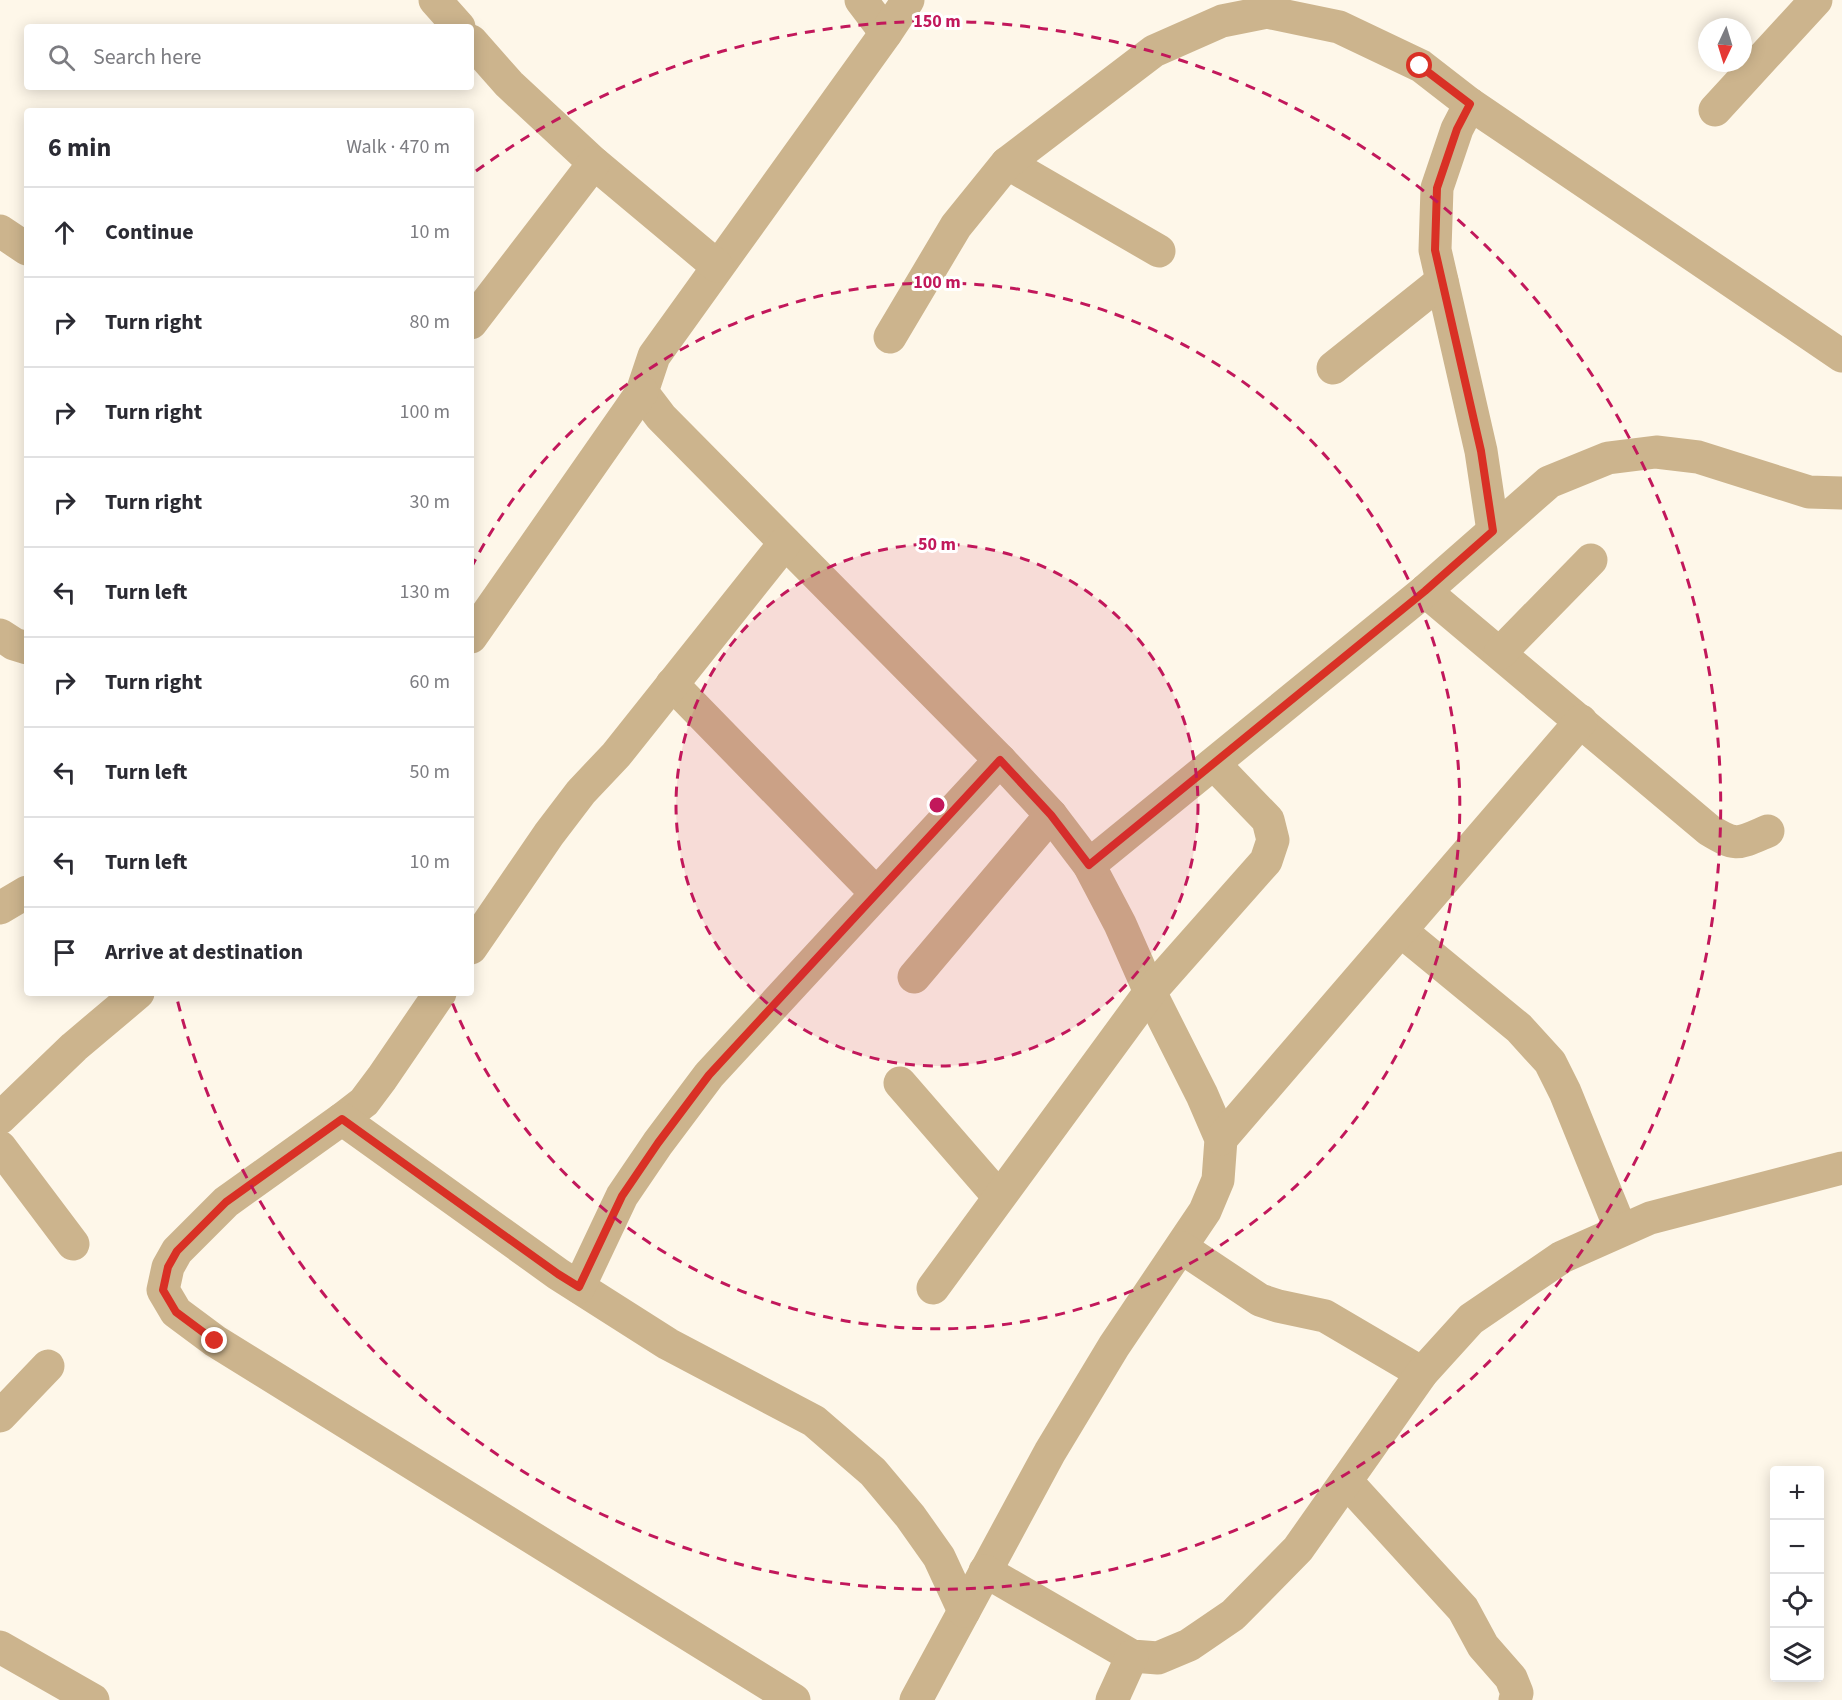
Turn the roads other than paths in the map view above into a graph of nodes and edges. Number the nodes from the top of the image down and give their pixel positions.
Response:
1 (435, 0) edge
2 (861, 0) edge
3 (908, 0) edge
4 (1816, 0) edge
5 (1327, 12) edge
6 (456, 24) edge
7 (886, 33) junction
8 (474, 44) edge
9 (1470, 104) junction
10 (1715, 110) dead end
11 (594, 163) junction
12 (1007, 163) junction
13 (0, 231) edge
14 (24, 247) edge
15 (1159, 251) dead end
16 (717, 266) junction
17 (1442, 280) junction
18 (474, 319) edge
19 (890, 337) dead end
20 (1842, 356) edge
21 (1333, 368) dead end
22 (642, 392) junction
23 (1842, 492) edge
24 (1493, 531) junction
25 (785, 543) junction
26 (1591, 560) dead end
27 (1425, 591) junction
28 (474, 633) edge
29 (0, 635) edge
30 (24, 647) edge
31 (1500, 654) junction
32 (672, 684) junction
33 (1581, 721) junction
34 (1000, 760) junction
35 (1214, 764) junction
36 (1051, 815) junction
37 (1768, 831) dead end
38 (1089, 865) junction
39 (876, 893) junction
40 (24, 894) edge
41 (0, 908) edge
42 (1401, 931) junction
43 (475, 932) edge
44 (914, 977) dead end
45 (1150, 992) junction
46 (134, 996) edge
47 (438, 996) edge
48 (900, 1083) dead end
49 (0, 1118) edge
50 (342, 1119) junction
51 (1221, 1139) junction
52 (0, 1147) edge
53 (1842, 1168) edge
54 (999, 1197) junction
55 (1620, 1230) junction
56 (73, 1244) dead end
57 (1182, 1248) junction
58 (579, 1287) junction
59 (933, 1288) dead end
60 (48, 1366) dead end
61 (1422, 1373) junction
62 (0, 1416) edge
63 (1346, 1481) junction
64 (985, 1571) junction
65 (964, 1611) junction
66 (0, 1647) edge
67 (1132, 1656) junction
68 (93, 1700) edge
69 (794, 1700) edge
70 (916, 1700) edge
71 (1112, 1700) edge
72 (1515, 1700) edge

1 - 6 street
2 - 7 street
3 - 7 street
4 - 10 street
5 - 9 street
5 - 12 street
7 - 16 street
8 - 11 street
9 - 17 street
9 - 20 street
11 - 16 street
11 - 18 street
12 - 15 street
12 - 19 street
13 - 14 street
16 - 22 street
17 - 21 street
17 - 24 street
22 - 25 street
22 - 28 street
23 - 24 street
24 - 27 street
25 - 32 street
25 - 34 street
26 - 31 street
27 - 31 street
27 - 35 street
29 - 30 street
31 - 33 street
32 - 39 street
32 - 43 street
33 - 37 street
33 - 42 street
34 - 36 street
34 - 39 street
35 - 38 street
35 - 45 street
36 - 38 street
36 - 44 street
38 - 45 street
39 - 58 street
40 - 41 street
42 - 51 street
42 - 55 street
45 - 51 street
45 - 54 street
46 - 49 street
47 - 50 street
48 - 54 street
50 - 58 street
50 - 69 street
51 - 57 street
52 - 56 street
53 - 55 street
54 - 59 street
55 - 61 street
57 - 61 street
57 - 64 street
58 - 65 street
60 - 62 street
61 - 63 street
63 - 67 street
63 - 72 street
64 - 65 street
64 - 67 street
65 - 70 street
66 - 68 street
67 - 71 street

